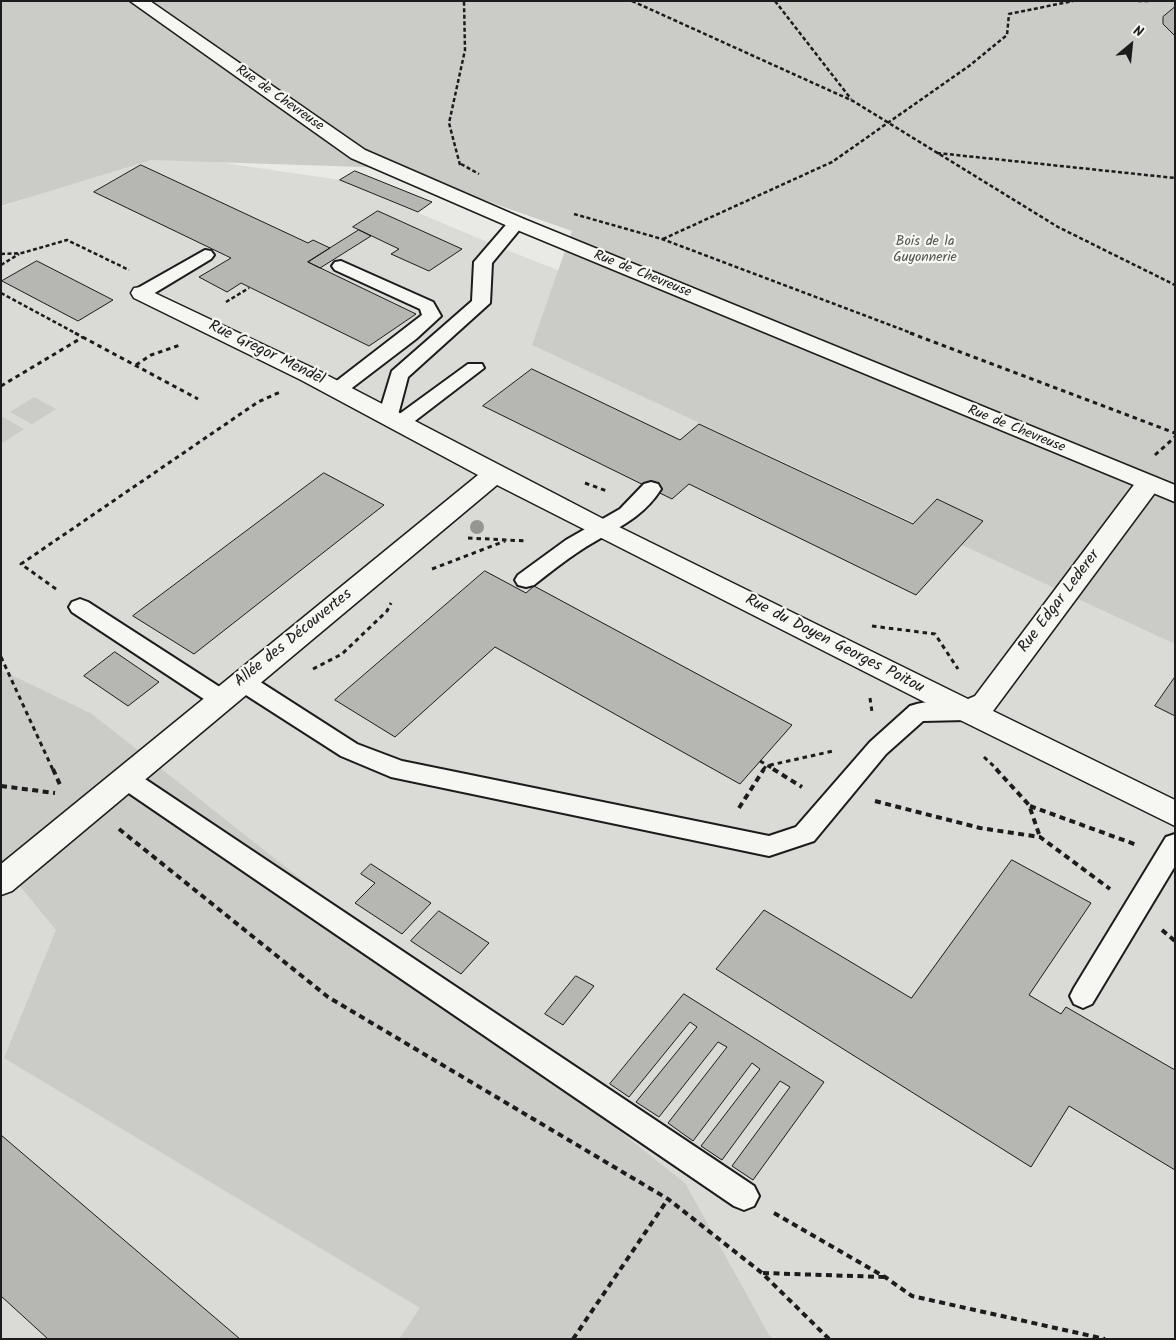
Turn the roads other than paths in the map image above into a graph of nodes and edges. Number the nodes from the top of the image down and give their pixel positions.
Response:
1 (138, 1) edge
2 (517, 223) junction
3 (205, 255) dead end
4 (341, 266) dead end
5 (138, 283) joint
6 (475, 368) dead end
7 (337, 390) junction
8 (394, 420) junction
9 (495, 474) junction
10 (1148, 484) junction
11 (651, 489) dead end
12 (1175, 494) edge
13 (604, 530) junction
14 (526, 580) dead end
15 (80, 607) road end
16 (253, 688) junction
17 (221, 698) junction
18 (966, 711) junction
19 (125, 778) junction
20 (1175, 814) edge
21 (1171, 851) edge
22 (1, 882) edge
23 (1083, 996) dead end
24 (744, 1196) road end

1 - 2 street, Rue de Chevreuse
2 - 8 lane
2 - 10 street, Rue de Chevreuse
3 - 5 lane
4 - 7 lane
5 - 7 street, Rue Gregor Mendel
6 - 8 lane
7 - 8 street, Rue Gregor Mendel
8 - 9 street
9 - 13 street, Rue du Doyen Georges Poitou
9 - 16 street, Allée des Découvertes
10 - 12 street, Rue de Chevreuse
10 - 18 street, Rue Edgar Lederer
11 - 13 lane
13 - 14 lane
13 - 18 street, Rue du Doyen Georges Poitou
15 - 17 lane
16 - 17 street, Allée des Découvertes
16 - 18 lane
17 - 19 street, Allée des Découvertes
18 - 20 street, Rue du Doyen Georges Poitou
19 - 22 street, Allée des Découvertes
19 - 24 lane
21 - 23 lane

